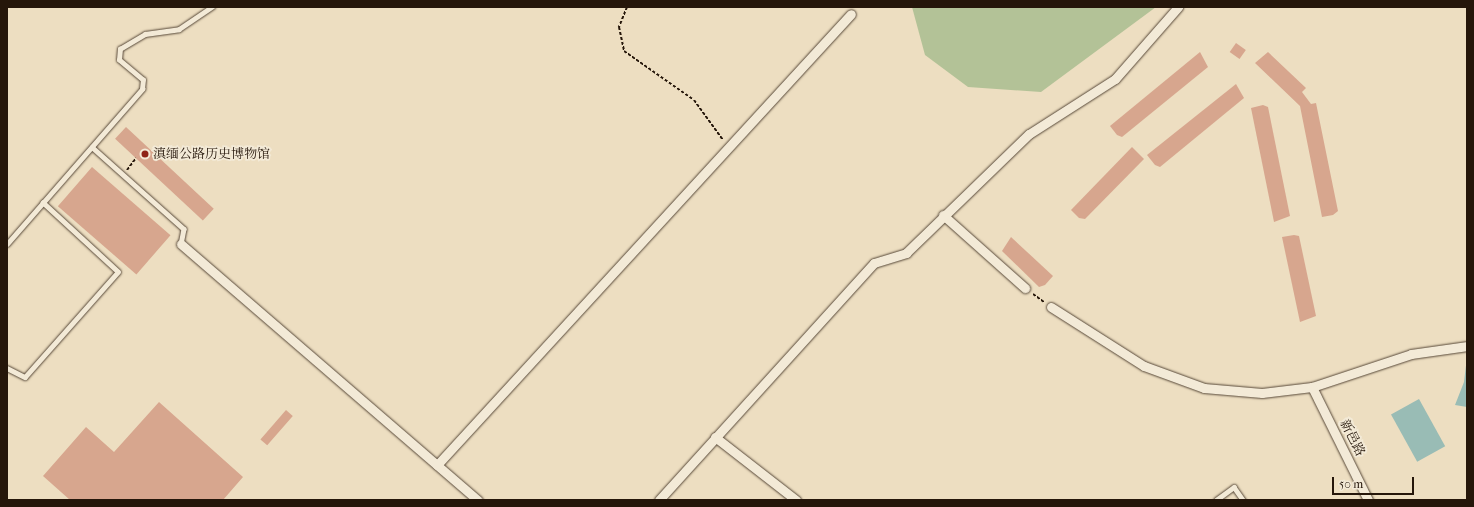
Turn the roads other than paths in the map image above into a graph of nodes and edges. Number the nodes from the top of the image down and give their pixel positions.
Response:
1 (212, 7) edge
2 (1178, 7) edge
3 (851, 14) dead end
4 (92, 147) junction
5 (43, 203) junction
6 (943, 215) junction
7 (8, 242) edge
8 (181, 244) joint
9 (1025, 288) road end
10 (1051, 307) road end
11 (1467, 346) edge
12 (7, 368) edge
13 (1312, 387) junction
14 (715, 437) junction
15 (438, 465) junction
16 (478, 500) edge
17 (659, 500) edge
18 (796, 500) edge
19 (1216, 500) edge
20 (1243, 500) edge
21 (1368, 500) edge

1 - 4 lane
2 - 6 street
3 - 15 street
4 - 5 lane
4 - 8 lane
5 - 7 lane
5 - 12 lane
6 - 9 street
6 - 14 street
8 - 15 street
10 - 13 street
11 - 13 street
13 - 21 street, 新邑路
14 - 17 street
14 - 18 street
15 - 16 street
19 - 20 lane

